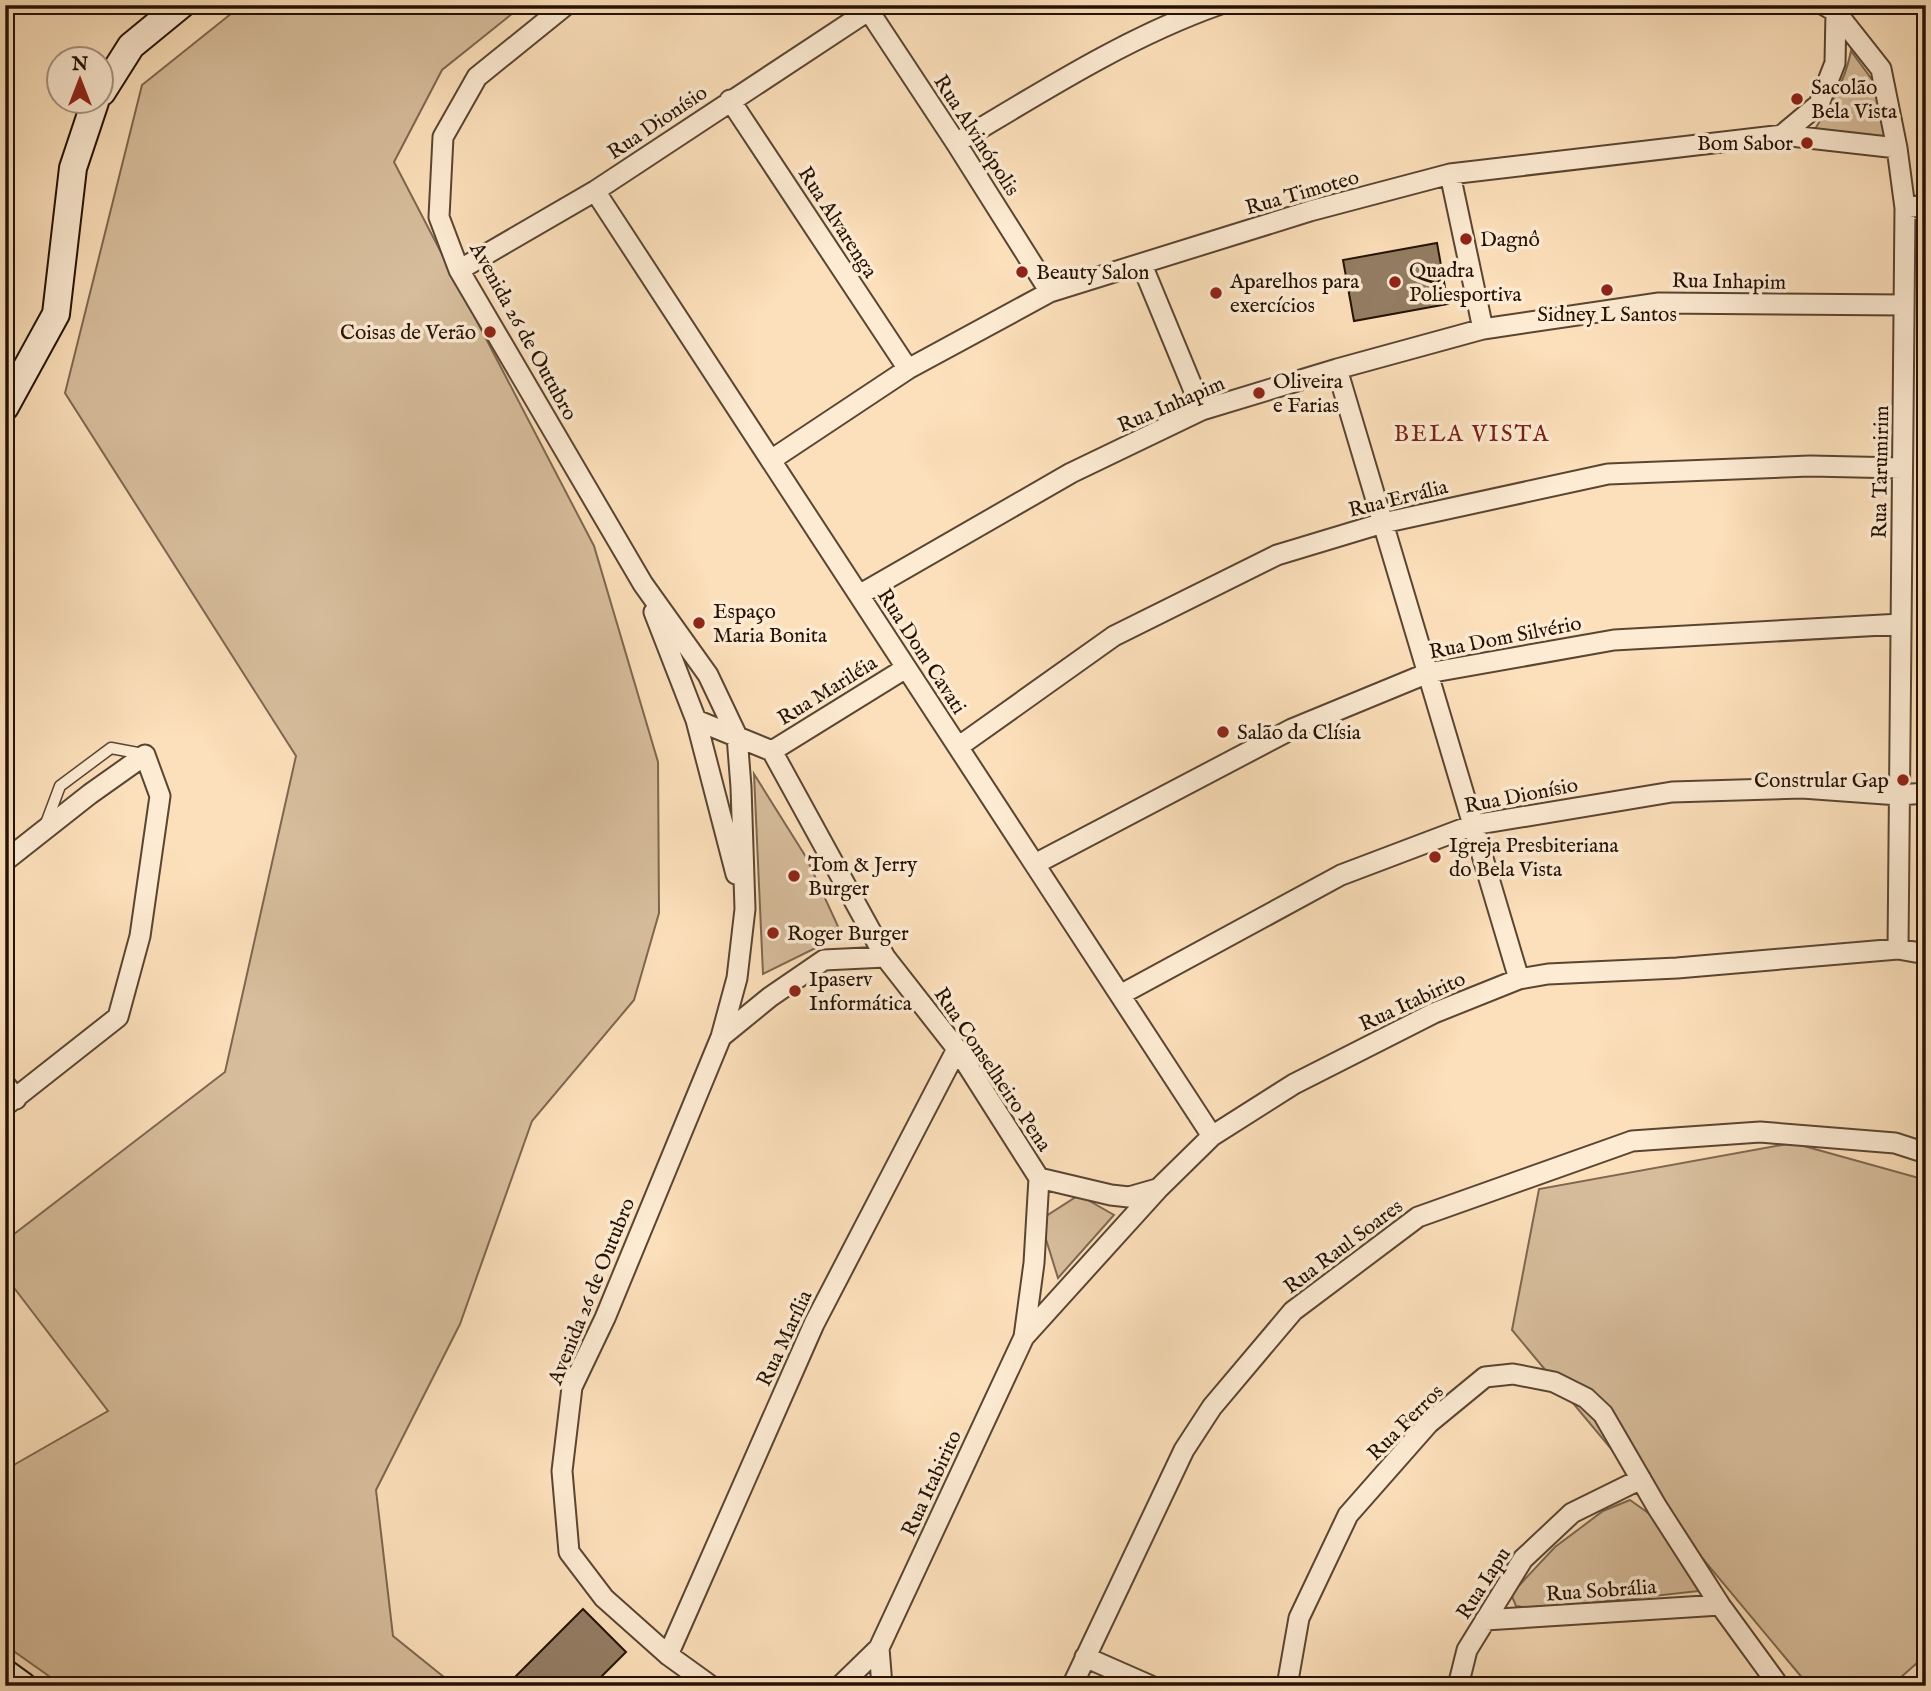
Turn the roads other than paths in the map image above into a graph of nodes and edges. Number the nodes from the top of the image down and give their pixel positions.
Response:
1 (181, 5) edge
2 (566, 5) edge
3 (1217, 5) edge
4 (870, 7) edge
5 (1830, 9) edge
6 (116, 70) edge
7 (730, 100) junction
8 (90, 116) edge
9 (1782, 135) junction
10 (956, 143) junction
11 (1897, 148) junction
12 (1450, 174) junction
13 (595, 191) junction
14 (1926, 205) edge
15 (1905, 208) junction
16 (1142, 265) junction
17 (459, 270) junction
18 (1050, 292) junction
19 (1904, 305) junction
20 (1483, 329) junction
21 (908, 369) junction
22 (1337, 369) junction
23 (5, 407) edge
24 (1202, 410) junction
25 (771, 460) junction
26 (1902, 468) junction
27 (1383, 523) junction
28 (643, 584) junction
29 (859, 595) junction
30 (1901, 624) junction
31 (906, 668) junction
32 (1428, 673) junction
33 (696, 720) junction
34 (737, 736) junction
35 (958, 747) junction
36 (772, 751) junction
37 (1926, 793) edge
38 (1899, 795) junction
39 (1473, 825) junction
40 (5, 861) edge
41 (1035, 864) junction
42 (745, 909) junction
43 (1898, 949) junction
44 (1926, 954) edge
45 (885, 957) junction
46 (1519, 979) junction
47 (1120, 995) junction
48 (721, 1037) junction
49 (957, 1049) junction
50 (9, 1096) edge
51 (1212, 1136) junction
52 (1926, 1153) edge
53 (1040, 1178) junction
54 (1158, 1189) junction
55 (1024, 1337) junction
56 (1641, 1479) junction
57 (1720, 1605) junction
58 (1485, 1620) junction
59 (879, 1648) junction
60 (668, 1655) junction
61 (1085, 1657) junction
62 (5, 1673) edge
63 (23, 1686) edge
64 (712, 1686) edge
65 (839, 1686) edge
66 (882, 1686) edge
67 (1072, 1686) edge
68 (1151, 1686) edge
69 (1287, 1686) edge
70 (1458, 1686) edge
71 (1779, 1686) edge

1 - 6 main road
2 - 17 street, Avenida 26 de Outubro
3 - 10 street
4 - 7 street, Rua Dionísio
4 - 10 street, Rua Alvinópolis
5 - 9 street, Rua Tarumirim
5 - 11 street, Rua Tarumirim
7 - 13 street, Rua Dionísio
7 - 21 street, Rua Alvarenga
8 - 23 main road
9 - 11 street, Rua Timoteo
9 - 12 street, Rua Timoteo
10 - 18 street, Rua Alvinópolis
11 - 15 street, Rua Tarumirim
12 - 16 street, Rua Timoteo
12 - 20 street
13 - 17 street, Rua Dionísio
13 - 25 street, Rua Dom Cavati
14 - 15 street
15 - 19 street, Rua Tarumirim
16 - 18 street, Rua Timoteo
16 - 24 street
17 - 28 street, Avenida 26 de Outubro
18 - 21 street, Rua Timoteo
19 - 20 street, Rua Inhapim
19 - 26 street, Rua Tarumirim
20 - 22 street, Rua Inhapim
21 - 25 street, Rua Timoteo
22 - 24 street, Rua Inhapim
22 - 27 street
24 - 29 street, Rua Inhapim
25 - 29 street, Rua Dom Cavati
26 - 27 street, Rua Ervália
26 - 30 street, Rua Tarumirim
27 - 32 street
27 - 35 street, Rua Ervália
28 - 33 street, Avenida 26 de Outubro
28 - 34 street, Avenida 26 de Outubro
29 - 31 street, Rua Dom Cavati
30 - 32 street, Rua Dom Silvério
30 - 38 street, Rua Tarumirim
31 - 35 street, Rua Dom Cavati
31 - 36 street, Rua Mariléia
32 - 39 street
32 - 41 street, Rua Dom Silvério
33 - 34 street
33 - 42 street, Avenida 26 de Outubro
34 - 36 street
34 - 42 street, Avenida 26 de Outubro
35 - 41 street, Rua Dom Cavati
36 - 45 street, Rua Conselheiro Pena
37 - 38 street, Rua Dionísio
38 - 39 street, Rua Dionísio
38 - 43 street, Rua Tarumirim
39 - 46 street
39 - 47 street, Rua Dionísio
40 - 50 street
41 - 47 street, Rua Dom Cavati
42 - 48 street, Avenida 26 de Outubro
43 - 44 street, Rua Itabirito
43 - 46 street, Rua Itabirito
45 - 48 street
45 - 49 street, Rua Conselheiro Pena
46 - 51 street, Rua Itabirito
47 - 51 street, Rua Dom Cavati
48 - 60 street, Avenida 26 de Outubro
49 - 53 street, Rua Conselheiro Pena
49 - 60 street, Rua Marília
51 - 54 street, Rua Itabirito
52 - 61 street, Rua Raul Soares
53 - 54 street, Rua Conselheiro Pena
53 - 55 street, Rua Itabirito
54 - 55 street, Rua Itabirito
55 - 59 street, Rua Itabirito
56 - 57 street, Rua Ferros
56 - 58 street, Rua Iapu
56 - 69 street, Rua Ferros
57 - 58 street, Rua Sobrália
57 - 71 street, Rua Ferros
58 - 70 street, Rua Iapu
59 - 65 street, Rua Itabirito
59 - 66 street, Rua Itabirito
60 - 64 street, Avenida 26 de Outubro
61 - 67 street, Rua Raul Soares
61 - 68 street
62 - 63 main road

